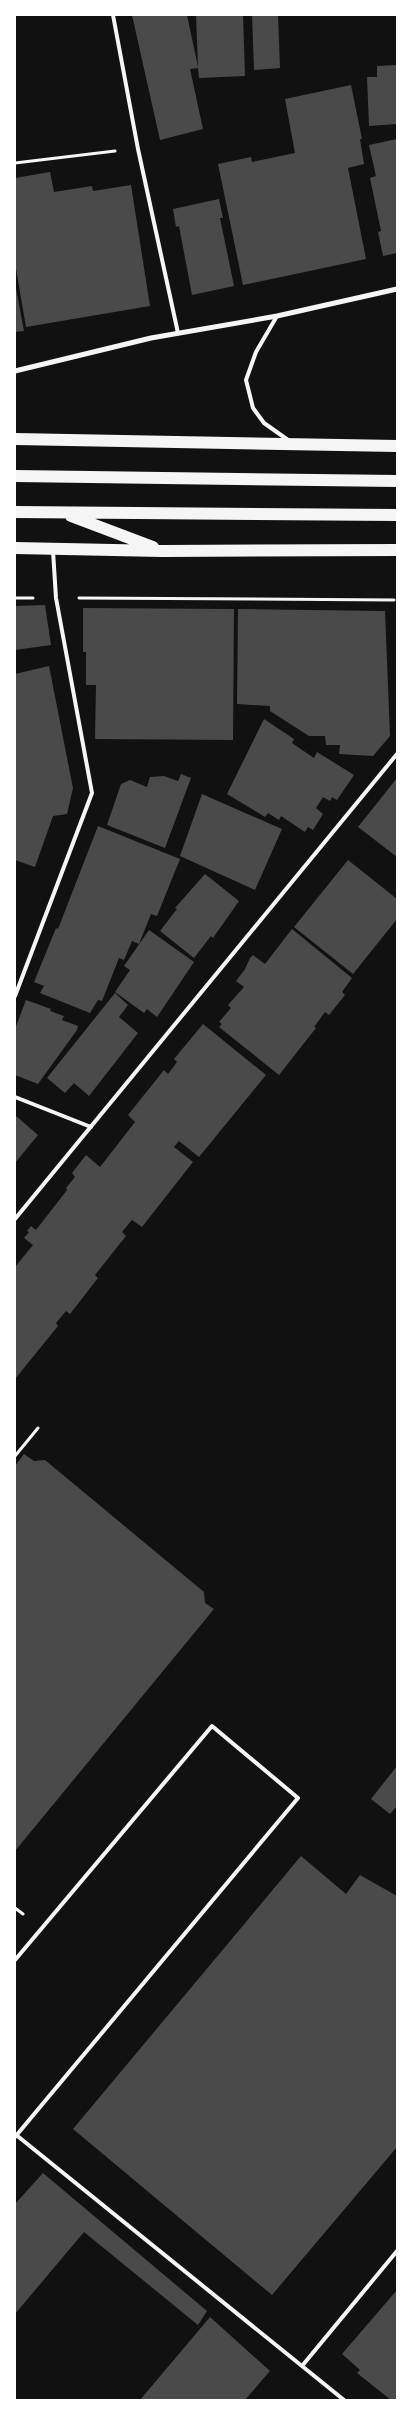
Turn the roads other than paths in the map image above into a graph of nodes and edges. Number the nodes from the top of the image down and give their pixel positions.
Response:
1 (114, 15) edge
2 (397, 289) edge
3 (277, 316) junction
4 (178, 333) junction
5 (15, 371) edge
6 (15, 439) edge
7 (296, 444) junction
8 (397, 446) edge
9 (15, 476) edge
10 (397, 481) edge
11 (15, 512) edge
12 (62, 512) junction
13 (397, 515) edge
14 (15, 548) edge
15 (53, 549) junction
16 (397, 550) edge
17 (162, 551) junction
18 (397, 754) edge
19 (15, 996) edge
20 (15, 1097) edge
21 (91, 1127) junction
22 (15, 1219) edge
23 (15, 1960) edge
24 (15, 2136) edge
25 (397, 2251) edge
26 (302, 2366) junction
27 (344, 2400) edge

1 - 4 lane
2 - 3 street
3 - 4 street
3 - 7 lane
4 - 5 street
6 - 7 main road
7 - 8 main road
9 - 10 main road
11 - 12 main road
12 - 13 main road
12 - 17 main road
14 - 15 main road
15 - 17 main road
15 - 19 lane
16 - 17 main road
18 - 21 lane
20 - 21 lane
21 - 22 lane
23 - 24 lane
24 - 26 lane
25 - 26 lane
26 - 27 lane

